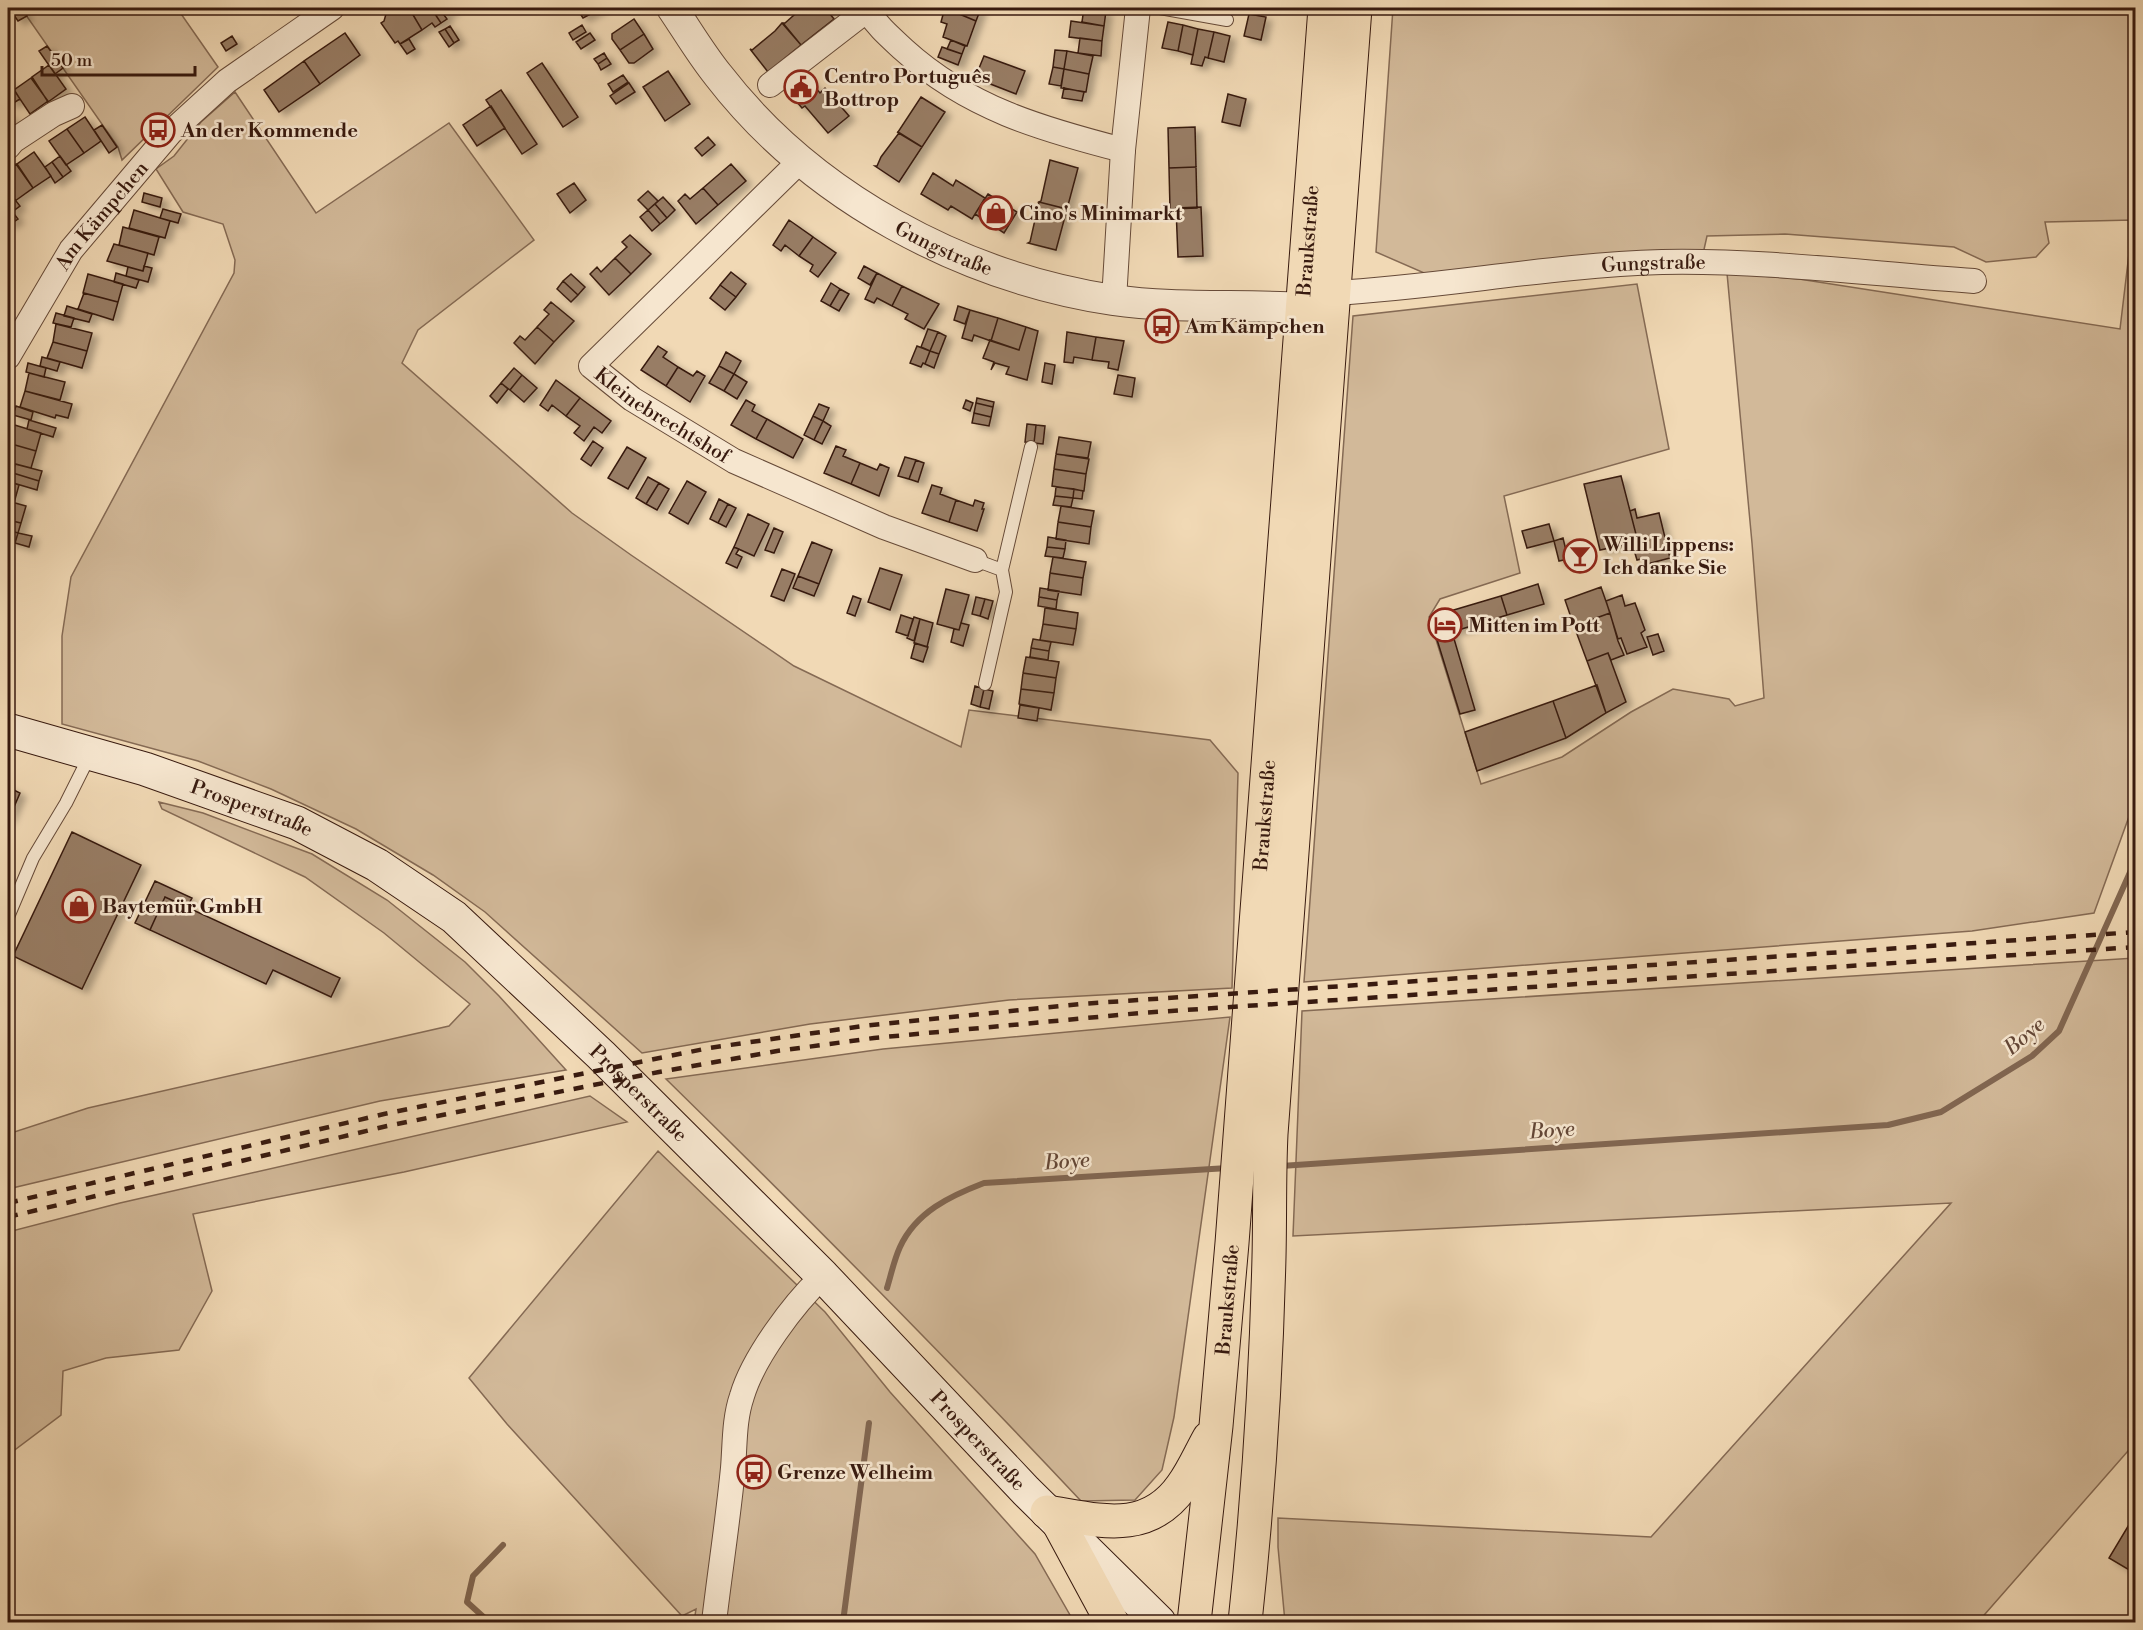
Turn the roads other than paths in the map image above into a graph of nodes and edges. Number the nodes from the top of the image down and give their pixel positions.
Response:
1 (331, 8) edge
2 (672, 8) edge
3 (1138, 8) edge
4 (1160, 8) edge
5 (1325, 8) edge
6 (1355, 8) edge
7 (867, 9) edge
8 (1227, 20) dead end
9 (770, 85) dead end
10 (72, 106) dead end
11 (8, 147) edge
12 (1123, 150) junction
13 (801, 160) junction
14 (1974, 281) dead end
15 (1333, 292) junction
16 (1113, 300) junction
17 (1303, 308) junction
18 (8, 357) edge
19 (1031, 447) dead end
20 (975, 560) joint
21 (1002, 570) junction
22 (985, 684) dead end
23 (8, 730) edge
24 (91, 754) junction
25 (8, 917) edge
26 (1255, 1133) junction
27 (823, 1276) junction
28 (1216, 1426) junction
29 (1053, 1517) junction
30 (1250, 1574) junction
31 (714, 1623) edge
32 (1112, 1623) edge
33 (1159, 1623) edge
34 (1194, 1623) edge
35 (1245, 1623) edge
36 (1265, 1623) edge

1 - 18 street, Am Kämpchen
2 - 13 street, Gungstraße
3 - 12 street
4 - 8 lane
5 - 17 main road, Braukstraße
6 - 15 main road, Braukstraße
7 - 9 street
7 - 12 street
10 - 11 street
12 - 16 street
13 - 16 street, Gungstraße
13 - 20 street, Kleinebrechtshof
14 - 15 street, Gungstraße
15 - 26 main road, Braukstraße
16 - 17 street, Gungstraße
17 - 26 main road, Braukstraße
19 - 21 lane
20 - 21 lane
21 - 22 lane
23 - 24 main road, Prosperstraße
24 - 25 lane
24 - 27 main road, Prosperstraße
26 - 28 main road, Braukstraße
26 - 30 main road, Braukstraße
27 - 29 main road, Prosperstraße
27 - 31 street
28 - 29 main road
28 - 34 main road, Braukstraße
29 - 32 main road
29 - 33 main road, Prosperstraße
30 - 35 main road, Braukstraße
30 - 36 main road

